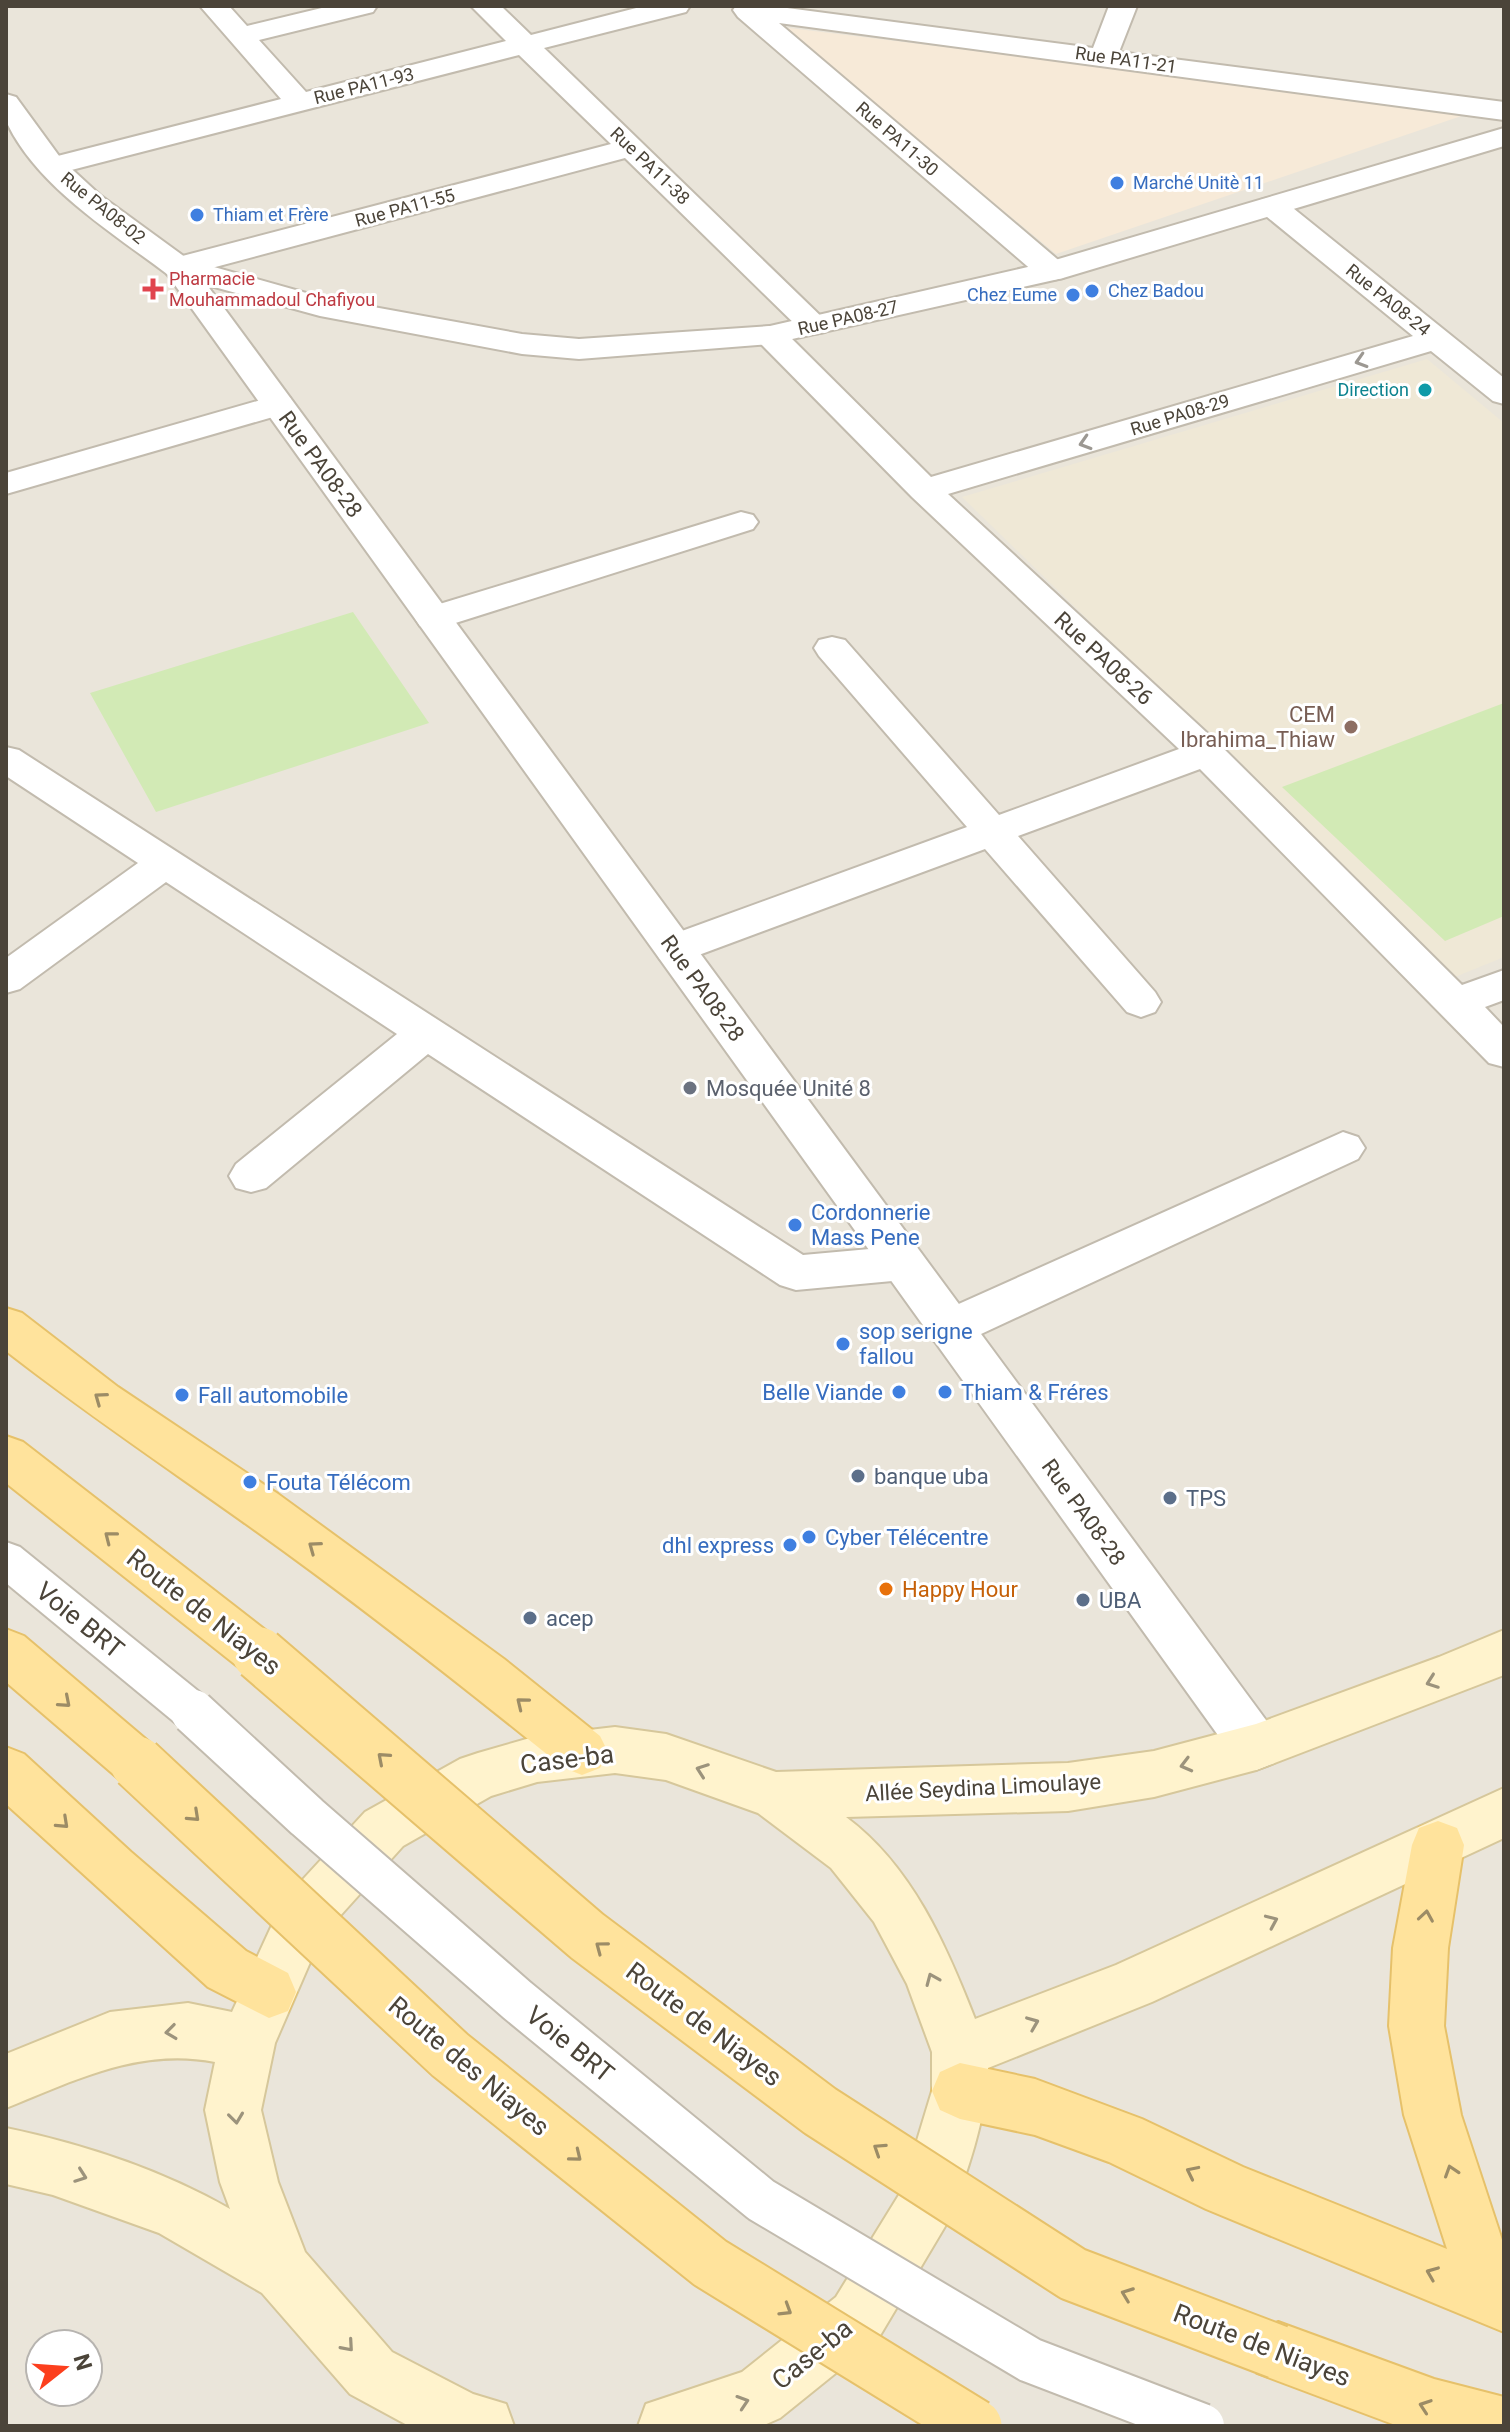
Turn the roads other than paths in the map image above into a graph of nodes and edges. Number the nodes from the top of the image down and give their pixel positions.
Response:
1 (214, 6) edge
2 (363, 6) edge
3 (485, 6) edge
4 (676, 6) edge
5 (1123, 6) edge
6 (745, 8) edge
7 (883, 17) edge
8 (240, 36) junction
9 (525, 45) junction
10 (1103, 57) junction
11 (6, 103) edge
12 (300, 103) junction
13 (1504, 111) edge
14 (1504, 137) edge
15 (631, 148) junction
16 (52, 166) junction
17 (1272, 206) junction
18 (178, 267) junction
19 (1052, 271) junction
20 (814, 325) junction
21 (770, 335) junction
22 (1436, 339) junction
23 (1503, 392) edge
24 (278, 405) junction
25 (6, 484) edge
26 (924, 490) junction
27 (741, 522) dead end
28 (433, 618) junction
29 (832, 648) dead end
30 (1206, 753) junction
31 (6, 759) edge
32 (993, 831) junction
33 (165, 863) junction
34 (674, 949) junction
35 (6, 979) edge
36 (1504, 984) edge
37 (1141, 1002) dead end
38 (1455, 1003) junction
39 (426, 1033) junction
40 (1504, 1052) edge
41 (1343, 1148) dead end
42 (251, 1176) dead end
43 (903, 1263) junction
44 (6, 1326) edge
45 (950, 1328) junction
46 (6, 1456) edge
47 (6, 1559) edge
48 (6, 1651) edge
49 (1504, 1652) edge
50 (1256, 1747) junction
51 (582, 1752) junction
52 (6, 1770) edge
53 (776, 1796) junction
54 (1504, 1812) edge
55 (1438, 1845) junction
56 (258, 2017) junction
57 (960, 2071) junction
58 (6, 2081) edge
59 (6, 2156) edge
60 (283, 2272) junction
61 (1499, 2300) edge
62 (484, 2426) edge
63 (668, 2426) edge
64 (975, 2426) edge
65 (1202, 2426) edge
66 (1500, 2426) edge

1 - 8 street
2 - 8 street
3 - 9 street, Rue PA11-38
4 - 9 street, Rue PA11-93
5 - 10 street
6 - 7 street, Rue PA11-21
6 - 19 street, Rue PA11-30
7 - 10 street, Rue PA11-21
8 - 12 street
9 - 12 street, Rue PA11-93
9 - 15 street, Rue PA11-38
10 - 13 street, Rue PA11-21
11 - 16 street, Rue PA08-02
12 - 16 street, Rue PA11-93
14 - 17 street, Rue PA08-27
15 - 18 street, Rue PA11-55
15 - 20 street, Rue PA11-38
16 - 18 street, Rue PA08-02
17 - 19 street, Rue PA08-27
17 - 22 street, Rue PA08-24
18 - 21 street, Rue PA08-27
18 - 24 street, Rue PA08-28
19 - 20 street, Rue PA08-27
20 - 21 street, Rue PA08-27
21 - 26 street, Rue PA08-26
22 - 23 street, Rue PA08-24
22 -> 26 street, Rue PA08-29
24 - 25 street
24 - 28 street, Rue PA08-28
26 - 30 street, Rue PA08-26
27 - 28 street
28 - 34 street, Rue PA08-28
29 - 32 street
30 - 32 street
30 - 38 street, Rue PA08-26
31 - 33 street
32 - 34 street
32 - 37 street
33 - 35 street
33 - 39 street
34 - 43 street, Rue PA08-28
36 - 38 street
38 - 40 street, Rue PA08-26
39 - 42 street
39 - 43 street
41 - 45 street
43 - 45 street, Rue PA08-28
51 -> 44 main road
45 - 50 street, Rue PA08-28
66 -> 46 main road, Route de Niayes, bridge
47 - 65 lane, Voie BRT, bridge
48 -> 64 main road, Route des Niayes, bridge
49 -> 50 main road, Allée Seydina Limoulaye
50 -> 53 main road, Allée Seydina Limoulaye
53 -> 51 main road, Case-ba
51 - 56 main road, Case-ba
52 -> 56 main road
57 -> 53 main road, Case-ba
54 - 55 main road
57 -> 55 main road
61 -> 55 main road
56 -> 58 main road
56 -> 60 main road, Case-ba
61 -> 57 main road
63 -> 57 main road, Case-ba
59 -> 60 main road
60 -> 62 main road, Case-ba

